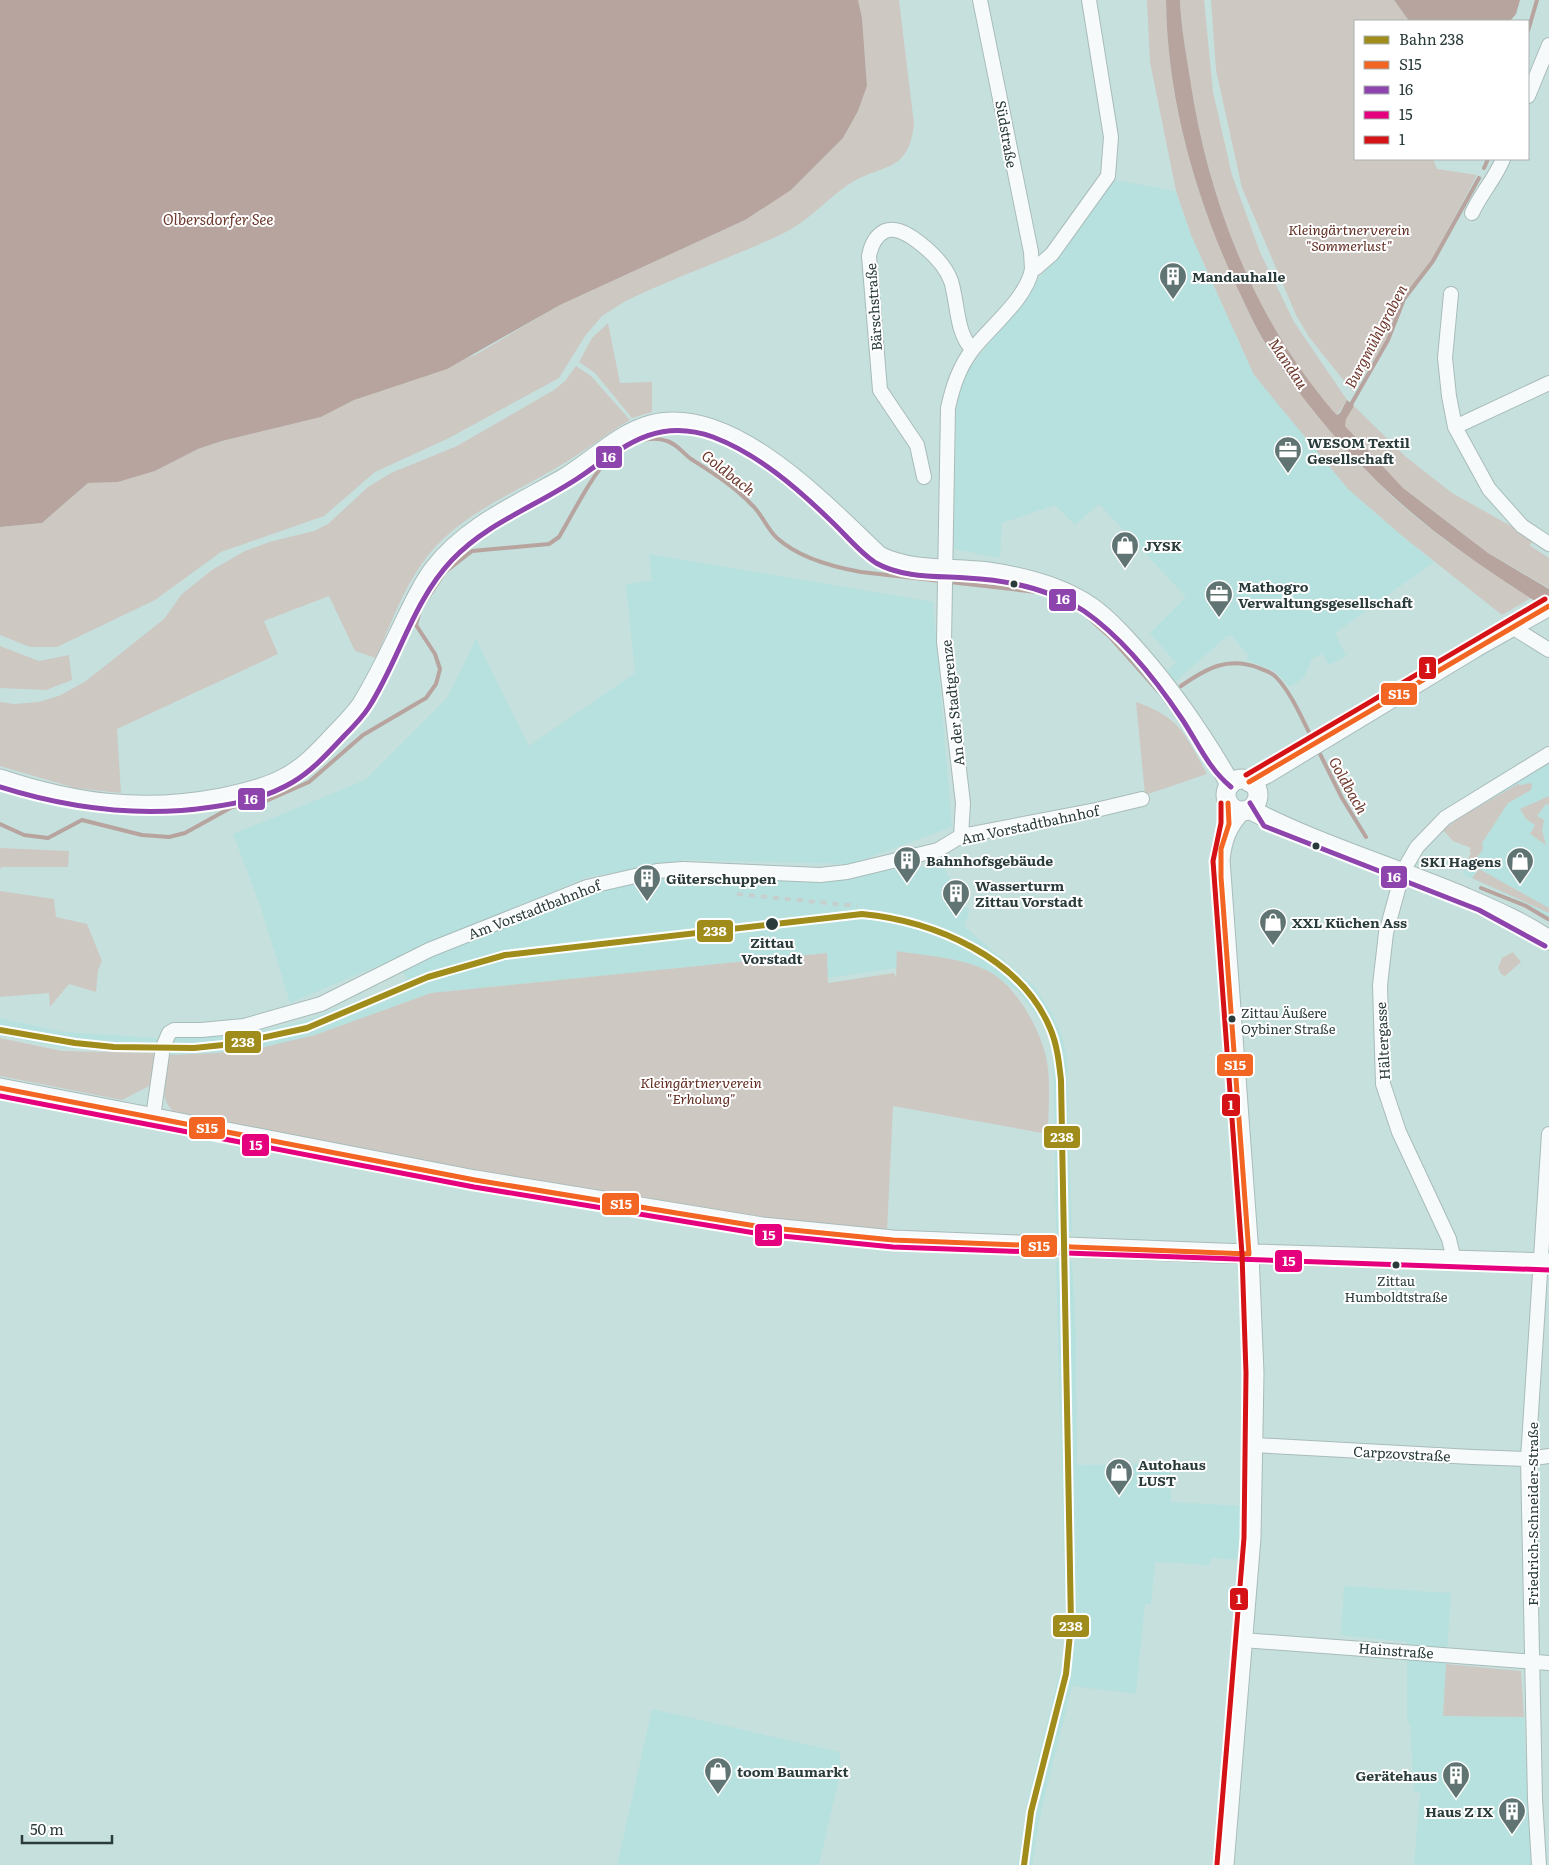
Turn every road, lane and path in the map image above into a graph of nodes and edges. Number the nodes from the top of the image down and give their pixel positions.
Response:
1 (980, 0) edge
2 (1089, 0) edge
3 (1549, 45) edge
4 (1529, 94) edge
5 (1503, 160) edge
6 (1472, 213) dead end
7 (1032, 269) junction
8 (1451, 294) dead end
9 (972, 350) junction
10 (1549, 383) edge
11 (1455, 427) junction
12 (924, 476) dead end
13 (1549, 544) edge
14 (945, 578) junction
15 (1549, 606) edge
16 (1516, 625) junction
17 (1549, 650) edge
18 (1549, 754) edge
19 (0, 779) edge
20 (1242, 794) junction
21 (1142, 799) dead end
22 (960, 836) junction
23 (1403, 871) junction
24 (1549, 940) edge
25 (0, 1088) edge
26 (153, 1117) junction
27 (1549, 1134) edge
28 (1249, 1254) junction
29 (1454, 1260) junction
30 (1545, 1262) edge
31 (1254, 1445) junction
32 (1549, 1456) edge
33 (1528, 1459) junction
34 (1242, 1640) junction
35 (1534, 1662) junction
36 (1549, 1663) edge
37 (1224, 1865) edge
38 (1539, 1865) edge

1 - 7 street, Südstraße
2 - 7 street
3 - 4 street
5 - 6 street
7 - 9 street
8 - 11 street
9 - 12 street, Bärschstraße
9 - 14 street
10 - 11 street
11 - 13 street
14 - 19 main road
14 - 20 main road
14 - 22 street, An der Stadtgrenze
15 - 16 main road
16 - 17 street
16 - 20 main road
18 - 23 street, Hältergasse
20 - 23 main road
20 - 28 main road
21 - 22 street, Am Vorstadtbahnhof
22 - 26 street, Am Vorstadtbahnhof
23 - 24 main road
23 - 29 street, Hältergasse
25 - 26 main road
26 - 28 main road
27 - 30 street, Friedrich-Schneider-Straße
28 - 29 main road
28 - 31 main road
29 - 30 main road
30 - 33 street, Friedrich-Schneider-Straße
31 - 33 street, Carpzovstraße
31 - 34 main road
32 - 33 street, Carpzovstraße
33 - 35 street, Friedrich-Schneider-Straße
34 - 35 street, Hainstraße
34 - 37 main road
35 - 36 street, Hainstraße
35 - 38 street, Friedrich-Schneider-Straße

